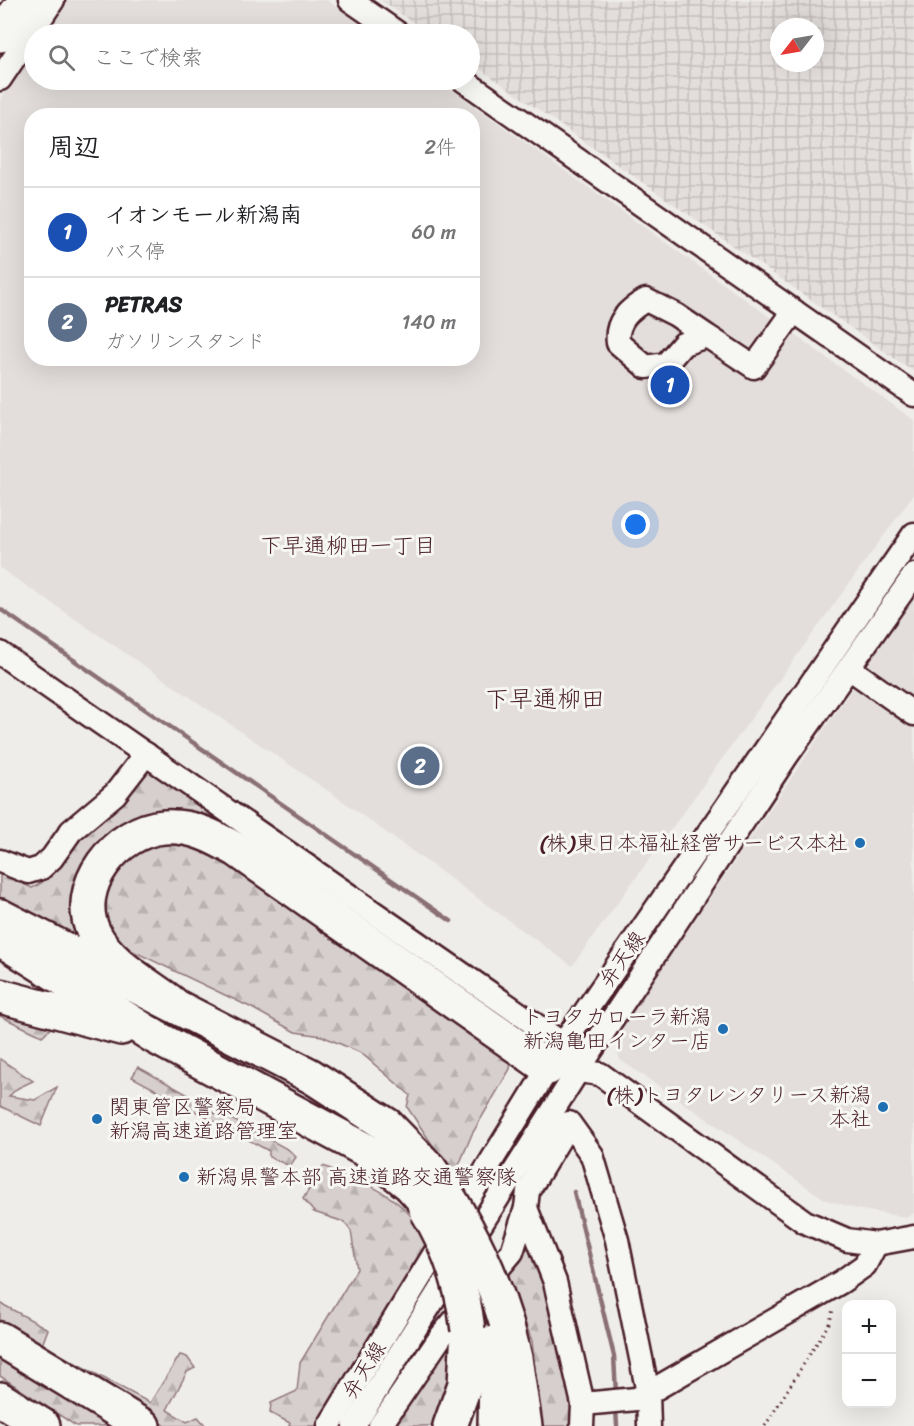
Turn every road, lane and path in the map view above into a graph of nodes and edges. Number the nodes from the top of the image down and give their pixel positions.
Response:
1 (26, 0) edge
2 (53, 0) edge
3 (350, 0) edge
4 (37, 24) edge
5 (385, 24) edge
6 (0, 35) edge
7 (24, 43) edge
8 (0, 79) edge
9 (477, 90) edge
10 (794, 311) junction
11 (707, 336) dead end
12 (914, 395) edge
13 (914, 534) edge
14 (914, 575) edge
15 (0, 653) edge
16 (849, 668) junction
17 (914, 714) edge
18 (146, 754) junction
19 (0, 861) edge
20 (0, 916) edge
21 (0, 939) edge
22 (0, 996) edge
23 (172, 1003) junction
24 (155, 1037) junction
25 (563, 1060) junction
26 (420, 1177) junction
27 (526, 1208) junction
28 (914, 1237) edge
29 (876, 1244) junction
30 (841, 1282) junction
31 (488, 1326) junction
32 (0, 1339) edge
33 (642, 1396) junction
34 (0, 1399) edge
35 (586, 1411) edge
36 (0, 1416) edge
37 (13, 1426) edge
38 (43, 1426) edge
39 (143, 1426) edge
40 (329, 1426) edge
41 (354, 1426) edge
42 (380, 1426) edge
43 (450, 1426) edge
44 (495, 1426) edge
45 (512, 1426) edge
46 (525, 1426) edge
47 (649, 1426) edge
48 (765, 1426) edge

1 - 6 highway
2 - 4 street
3 - 5 street
7 - 8 street
9 - 10 street
10 - 11 street
10 - 12 street
13 - 25 street, 弁天線
14 - 16 street, 弁天線
15 - 18 street
16 - 17 street
16 - 25 street, 弁天線
18 - 19 street
18 - 25 street
20 - 23 highway
21 - 24 highway
22 - 24 highway
23 - 25 highway
23 - 26 highway
24 - 26 highway
25 - 29 street
25 - 40 street, 弁天線
25 - 41 street, 弁天線
26 - 31 highway, bridge
27 - 33 street
27 - 35 street
27 - 42 street
28 - 29 street
29 - 30 street
30 - 33 street
30 - 48 path
31 - 43 highway
31 - 44 highway
31 - 45 highway
31 - 46 highway
32 - 39 highway
33 - 35 street
33 - 47 street
34 - 38 highway
36 - 37 highway

